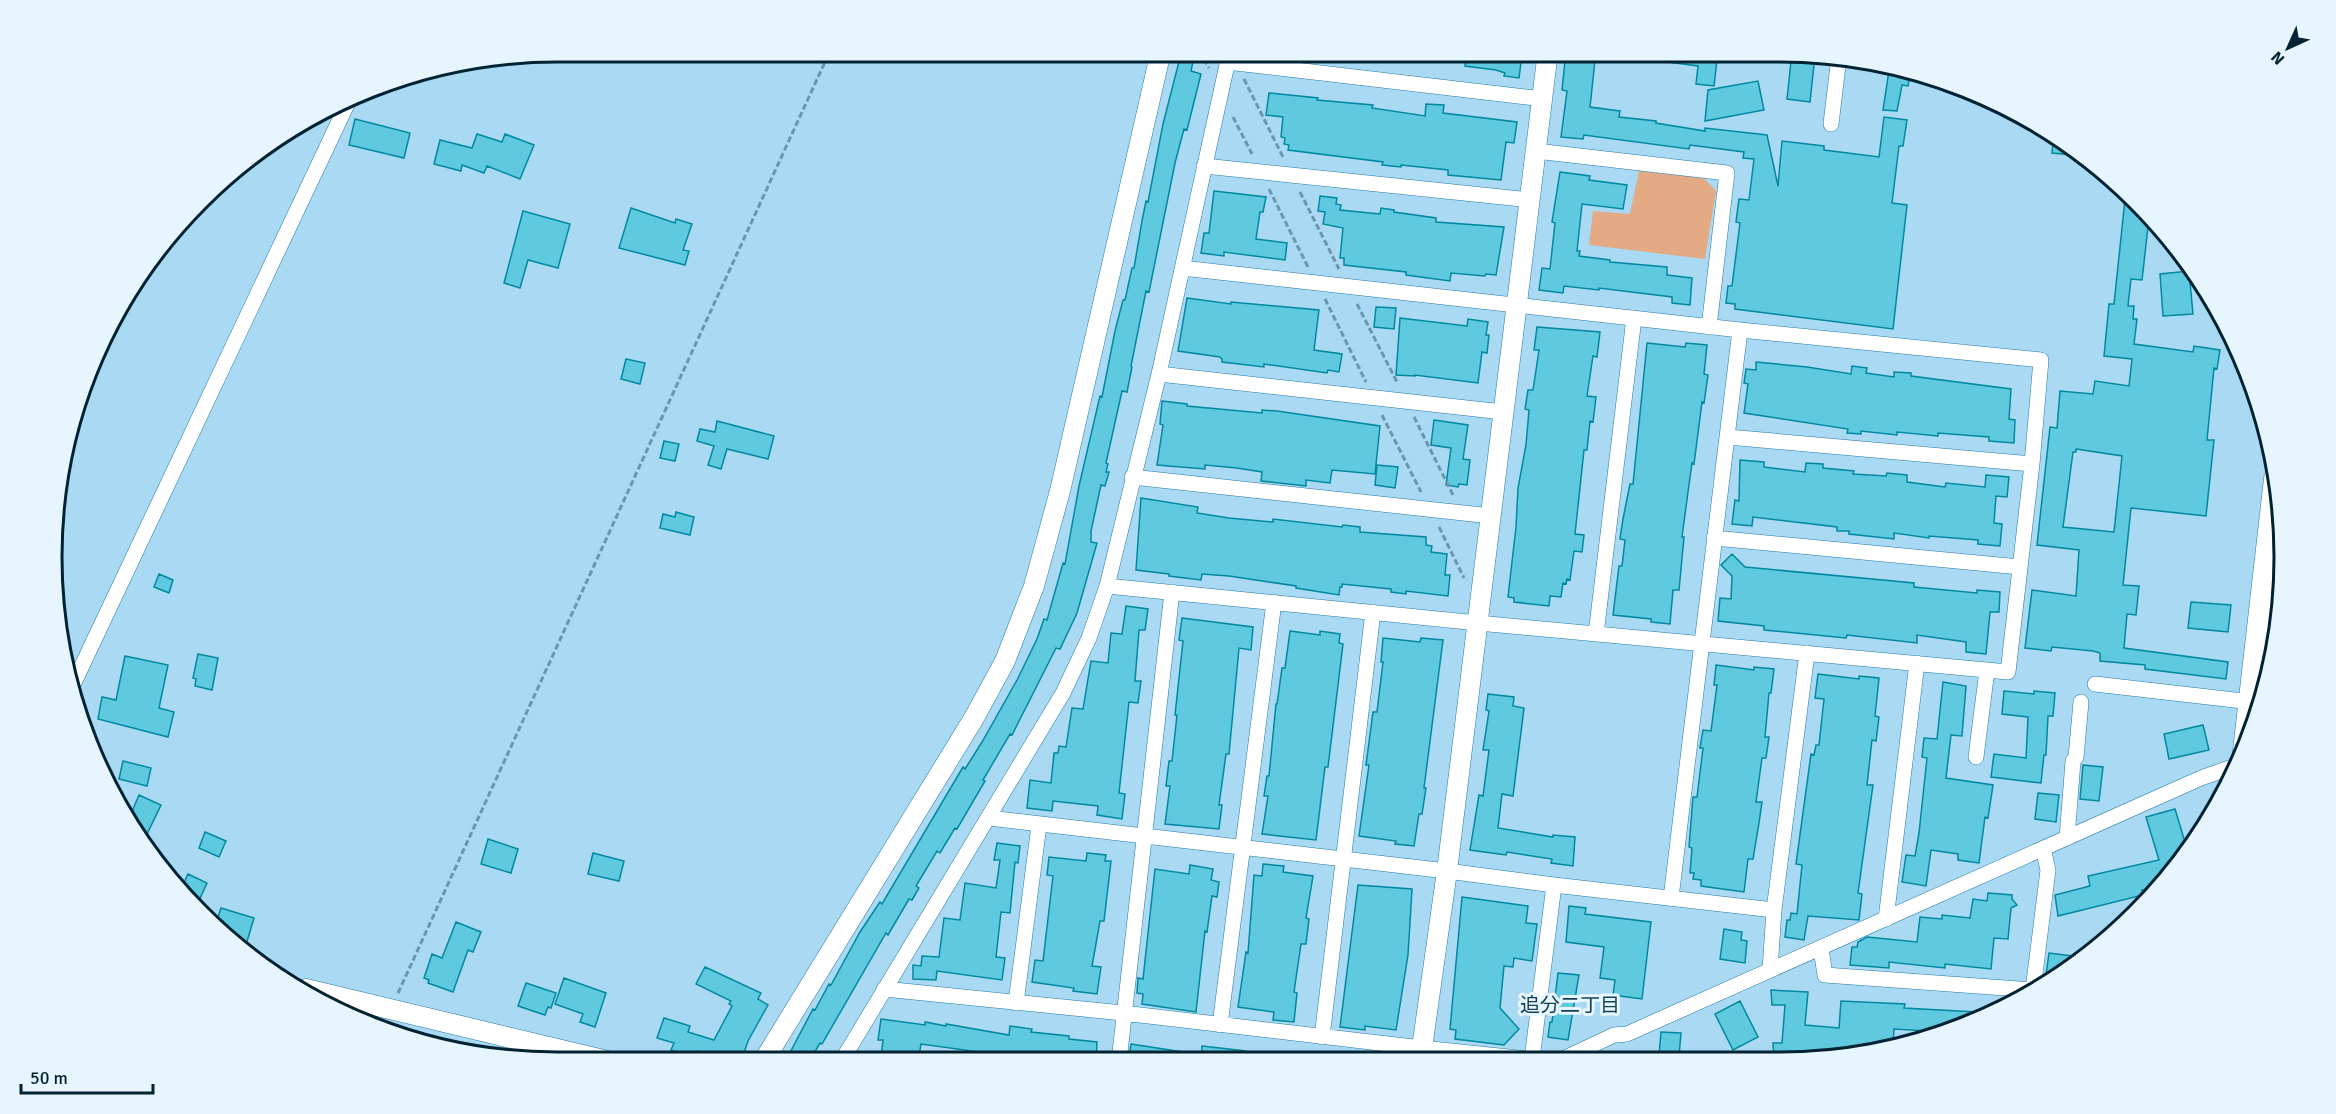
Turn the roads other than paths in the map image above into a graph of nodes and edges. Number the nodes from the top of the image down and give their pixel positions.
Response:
1 (1158, 62) edge
2 (1227, 62) edge
3 (1266, 62) edge
4 (1547, 62) edge
5 (1838, 65) edge
6 (1543, 99) junction
7 (344, 110) edge
8 (1831, 124) dead end
9 (1536, 151) junction
10 (1204, 166) junction
11 (1531, 200) junction
12 (1182, 268) junction
13 (1518, 304) junction
14 (1634, 318) junction
15 (1709, 327) junction
16 (1740, 330) junction
17 (1159, 374) junction
18 (1503, 412) junction
19 (1728, 437) junction
20 (2032, 464) junction
21 (1132, 477) junction
22 (1491, 516) junction
23 (2272, 519) edge
24 (1714, 538) junction
25 (2020, 567) junction
26 (1107, 586) junction
27 (1172, 592) junction
28 (1274, 602) junction
29 (1373, 612) junction
30 (1478, 623) junction
31 (1596, 633) junction
32 (1702, 643) junction
33 (1807, 653) junction
34 (1917, 663) junction
35 (1988, 670) junction
36 (76, 678) edge
37 (2095, 684) dead end
38 (2081, 702) dead end
39 (2252, 702) joint
40 (1976, 757) dead end
41 (2226, 769) edge
42 (989, 818) junction
43 (1039, 825) junction
44 (1144, 835) junction
45 (2067, 838) junction
46 (1244, 848) junction
47 (2043, 848) junction
48 (1342, 858) junction
49 (1447, 871) junction
50 (1554, 885) junction
51 (1671, 898) junction
52 (1774, 910) junction
53 (1886, 919) junction
54 (1821, 949) junction
55 (1770, 970) junction
56 (2034, 982) edge
57 (884, 989) junction
58 (2021, 989) edge
59 (322, 993) edge
60 (1016, 1003) junction
61 (1123, 1013) junction
62 (1220, 1025) junction
63 (1322, 1037) junction
64 (570, 1052) edge
65 (769, 1052) edge
66 (847, 1052) edge
67 (1120, 1052) edge
68 (1408, 1052) edge
69 (1420, 1052) edge
70 (1536, 1052) edge
71 (1579, 1052) edge

1 - 65 street
2 - 10 street
3 - 6 street
4 - 6 street
5 - 8 street
6 - 9 street
7 - 36 street
9 - 11 street
9 - 15 street
10 - 11 street
10 - 12 street
11 - 13 street
12 - 13 street
12 - 17 street
13 - 14 street
13 - 18 street
14 - 15 street
14 - 31 street
15 - 16 street
16 - 19 street
16 - 20 street
17 - 18 street
17 - 21 street
18 - 22 street
19 - 20 street
19 - 24 street
20 - 25 street
21 - 22 street
21 - 26 street
22 - 30 street
23 - 39 highway
24 - 25 street
24 - 32 street
25 - 35 street
26 - 27 street
26 - 42 street
27 - 28 street
27 - 44 street
28 - 29 street
28 - 46 street
29 - 30 street
29 - 48 street
30 - 31 street
30 - 49 street
31 - 32 street
32 - 33 street
32 - 51 street
33 - 34 street
33 - 52 street
34 - 35 street
34 - 53 street
35 - 40 street
37 - 39 street
38 - 45 street
41 - 45 street
42 - 43 street
42 - 57 street
43 - 44 street
43 - 60 street
44 - 46 street
44 - 61 street
45 - 47 street
46 - 48 street
46 - 62 street
47 - 53 street
47 - 56 street
48 - 49 street
48 - 63 street
49 - 50 street
49 - 69 street
50 - 51 street
50 - 70 street
51 - 52 street
52 - 55 street
53 - 54 street
54 - 55 street
54 - 58 street
55 - 71 street
57 - 60 street
57 - 66 street
59 - 64 street
60 - 61 street
61 - 62 street
61 - 67 street
62 - 63 street
63 - 68 street

